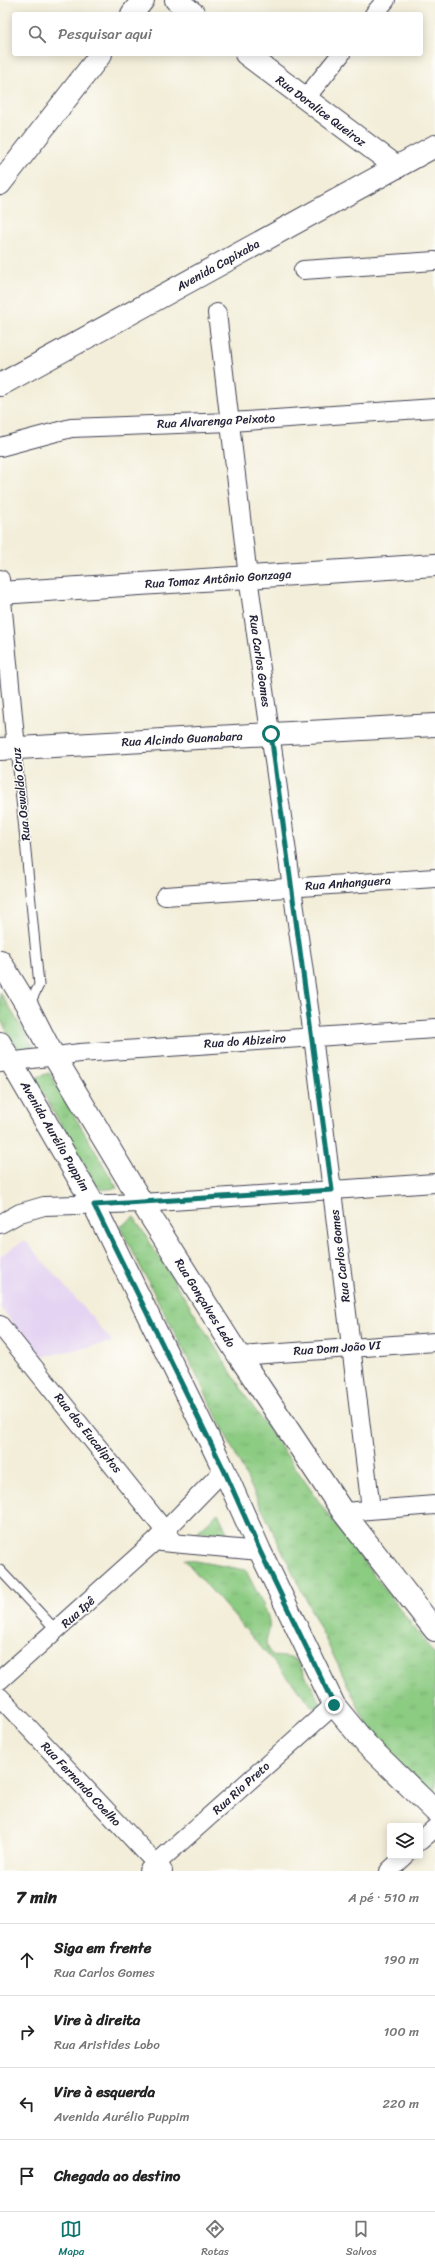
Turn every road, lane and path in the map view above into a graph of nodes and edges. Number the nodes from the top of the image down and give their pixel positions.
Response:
1 (143, 0) edge
2 (176, 0) edge
3 (386, 0) edge
4 (134, 12) edge
5 (191, 12) edge
6 (376, 12) edge
7 (99, 56) edge
8 (249, 56) edge
9 (340, 56) edge
10 (305, 99) junction
11 (435, 146) edge
12 (397, 167) junction
13 (0, 184) edge
14 (435, 261) edge
15 (303, 270) dead end
16 (217, 313) dead end
17 (0, 385) edge
18 (435, 408) edge
19 (230, 422) junction
20 (0, 447) edge
21 (435, 565) edge
22 (248, 577) junction
23 (1, 588) edge
24 (435, 725) edge
25 (271, 734) junction
26 (8, 748) edge
27 (435, 878) edge
28 (293, 887) junction
29 (165, 896) dead end
30 (0, 961) edge
31 (28, 1007) junction
32 (435, 1029) edge
33 (313, 1036) junction
34 (0, 1043) edge
35 (55, 1056) junction
36 (6, 1063) edge
37 (435, 1183) edge
38 (332, 1190) junction
39 (142, 1202) junction
40 (94, 1205) junction
41 (0, 1224) edge
42 (0, 1325) edge
43 (435, 1342) edge
44 (351, 1347) junction
45 (239, 1356) junction
46 (224, 1470) junction
47 (435, 1505) edge
48 (371, 1509) junction
49 (343, 1512) junction
50 (164, 1538) junction
51 (260, 1551) junction
52 (0, 1570) edge
53 (435, 1630) edge
54 (57, 1631) junction
55 (0, 1680) edge
56 (0, 1697) edge
57 (334, 1705) junction
58 (435, 1811) edge
59 (435, 1828) edge
60 (423, 1838) edge
61 (402, 1859) edge
62 (156, 1869) edge
63 (389, 1871) edge

1 - 4 main road
2 - 5 main road
3 - 6 street
7 - 13 main road
8 - 10 main road, Rua Doralice Queiroz
9 - 10 street
10 - 12 main road, Rua Doralice Queiroz
11 - 12 main road, Avenida Capixaba
12 - 17 main road, Avenida Capixaba
14 - 15 street
16 - 19 street, Rua Carlos Gomes
18 - 19 street, Rua Alvarenga Peixoto
19 - 20 street, Rua Alvarenga Peixoto
19 - 22 street, Rua Carlos Gomes
21 - 22 main road, Rua Tomaz Antônio Gonzaga
22 - 23 main road, Rua Tomaz Antônio Gonzaga
22 - 25 street, Rua Carlos Gomes
23 - 26 street, Rua Oswaldo Cruz
24 - 25 main road, Rua Alcindo Guanabara
25 - 26 main road, Rua Alcindo Guanabara
25 - 28 street, Rua Carlos Gomes
26 - 31 lane, Rua Oswaldo Cruz
27 - 28 street, Rua Anhanguera
28 - 29 street, Rua Anhanguera
28 - 33 street, Rua Carlos Gomes
30 - 31 main road, Rua Gonçalves Ledo
31 - 35 main road, Rua Gonçalves Ledo
32 - 33 street, Rua do Abizeiro
33 - 35 street, Rua do Abizeiro
33 - 38 street, Rua Carlos Gomes
34 - 36 main road, Avenida Aurélio Puppim
35 - 36 street, Rua do Abizeiro
35 - 39 main road, Rua Gonçalves Ledo
36 - 40 main road, Avenida Aurélio Puppim
37 - 38 street
38 - 39 street
38 - 44 street, Rua Carlos Gomes
39 - 40 street
39 - 45 main road, Rua Gonçalves Ledo
40 - 41 street
40 - 46 main road, Avenida Aurélio Puppim
42 - 50 street, Rua dos Eucaliptos
43 - 44 street, Rua Dom João VI
44 - 45 street, Rua Dom João VI
44 - 48 street, Rua Carlos Gomes
45 - 49 main road, Rua Gonçalves Ledo
46 - 50 street, Rua Ipê
46 - 51 main road, Avenida Aurélio Puppim
47 - 48 street
48 - 49 street
49 - 53 main road, Rua Gonçalves Ledo
50 - 51 street
50 - 54 street, Rua Ipê
51 - 57 main road, Avenida Aurélio Puppim
52 - 54 lane
54 - 55 street, Rua Ipê
56 - 62 street, Rua Fernando Coelho
57 - 58 main road, Avenida Aurélio Puppim
57 - 62 street, Rua Rio Preto
59 - 60 street
61 - 63 street

